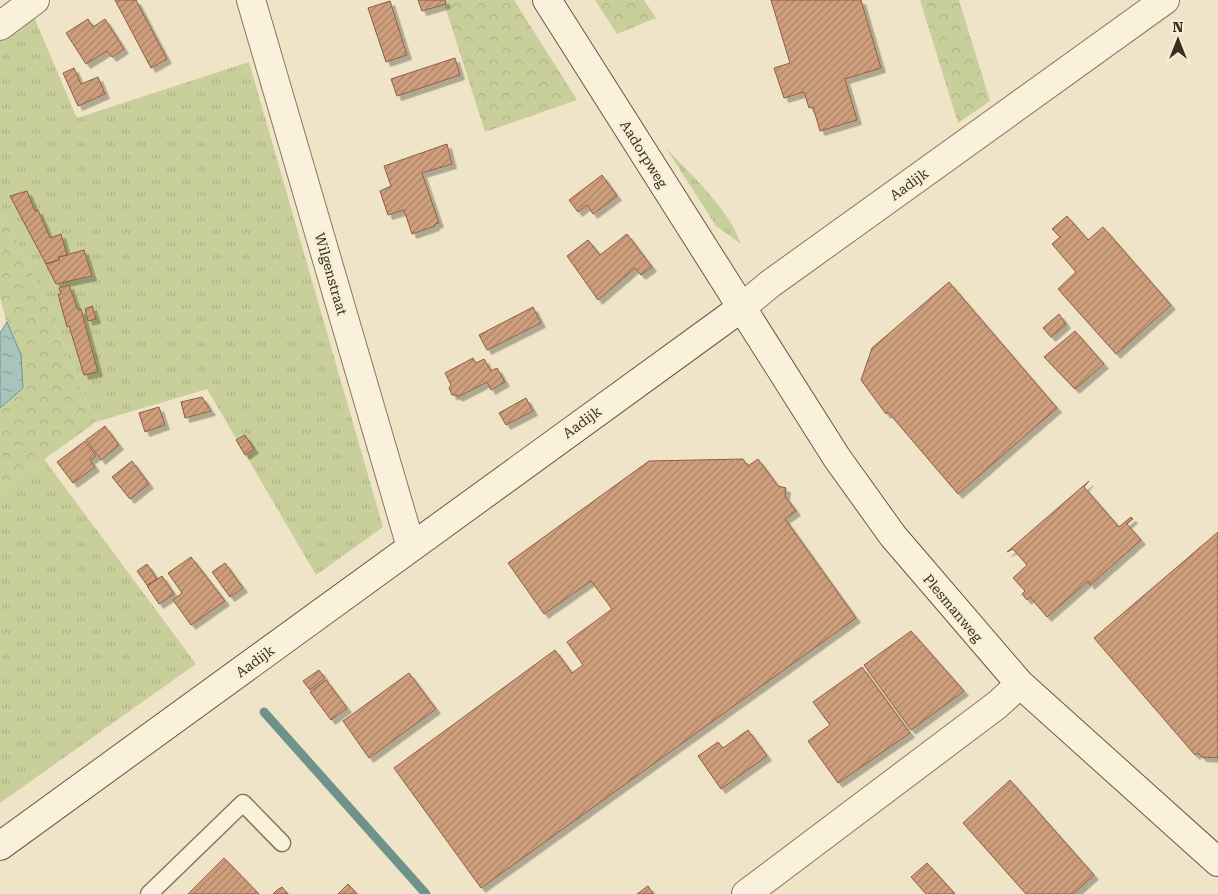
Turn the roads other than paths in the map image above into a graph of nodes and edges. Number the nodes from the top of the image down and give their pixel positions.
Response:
1 (35, 0) edge
2 (251, 0) edge
3 (547, 0) edge
4 (1165, 0) edge
5 (0, 26) edge
6 (741, 308) junction
7 (411, 547) junction
8 (1020, 684) junction
9 (282, 843) dead end
10 (0, 846) edge
11 (1216, 857) edge
12 (150, 894) edge
13 (746, 894) edge

1 - 5 street
2 - 7 street, Wilgenstraat
3 - 6 street, Aadorpweg
4 - 6 street, Aadijk
6 - 7 street, Aadijk
6 - 8 street, Plesmanweg
7 - 10 street, Aadijk
8 - 11 street, Plesmanweg
8 - 13 street
9 - 12 lane

